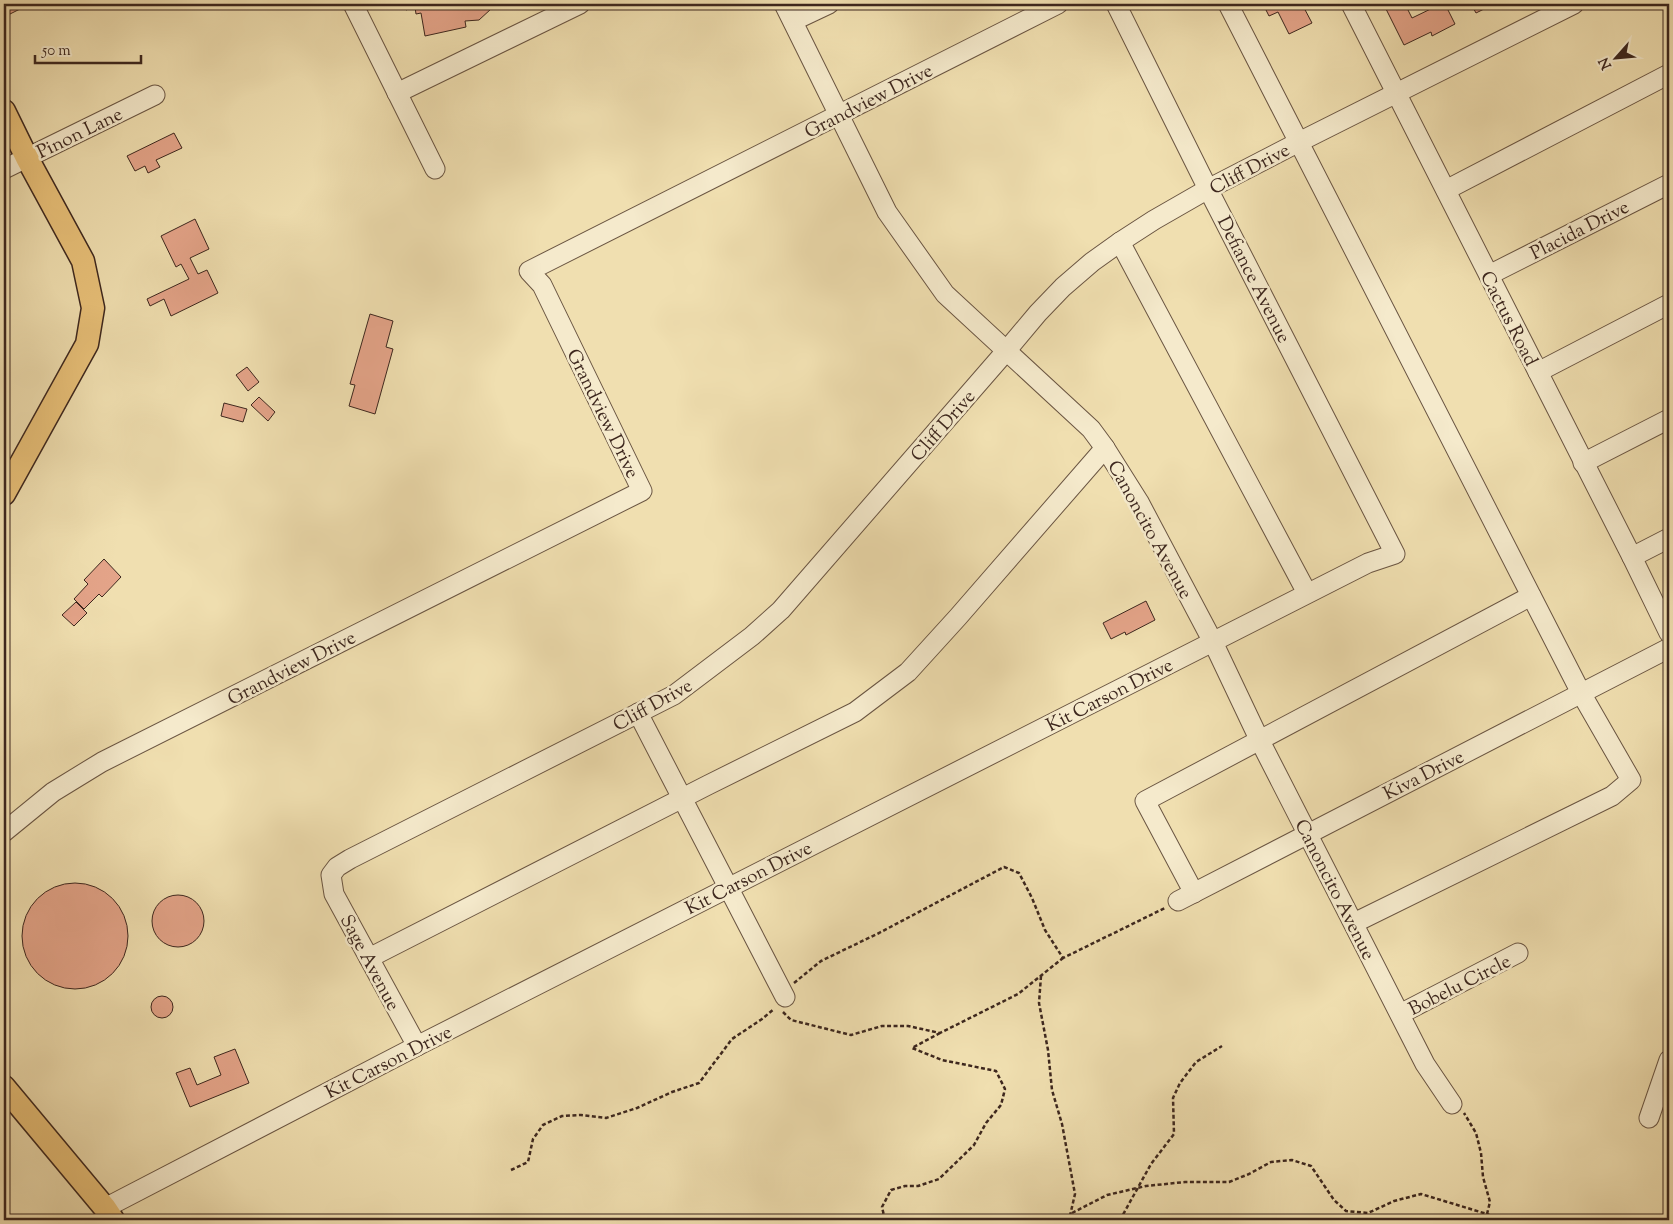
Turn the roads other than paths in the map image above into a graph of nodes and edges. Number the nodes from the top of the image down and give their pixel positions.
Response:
1 (353, 4) edge
2 (580, 4) edge
3 (784, 4) edge
4 (829, 4) edge
5 (1058, 4) edge
6 (1116, 4) edge
7 (1228, 4) edge
8 (1353, 4) edge
9 (1574, 4) edge
10 (793, 21) junction
11 (1669, 74) edge
12 (397, 92) junction
13 (1397, 94) junction
14 (155, 95) dead end
15 (4, 110) edge
16 (838, 115) junction
17 (1299, 142) junction
18 (27, 158) junction
19 (4, 169) edge
20 (435, 169) dead end
21 (1669, 184) edge
22 (1208, 189) junction
23 (1446, 190) junction
24 (1120, 242) junction
25 (1488, 275) junction
26 (1669, 304) edge
27 (1007, 350) junction
28 (1538, 372) junction
29 (1669, 419) edge
30 (1105, 448) junction
31 (1583, 463) junction
32 (4, 494) edge
33 (1669, 538) edge
34 (1395, 554) joint
35 (1632, 557) junction
36 (1307, 593) junction
37 (1531, 596) junction
38 (1669, 633) edge
39 (1212, 642) junction
40 (1669, 648) edge
41 (1581, 693) junction
42 (638, 713) junction
43 (1259, 739) junction
44 (682, 798) junction
45 (4, 832) edge
46 (1308, 834) junction
47 (331, 875) joint
48 (728, 887) junction
49 (1354, 923) junction
50 (1518, 954) dead end
51 (369, 958) junction
52 (785, 997) road end
53 (1400, 1014) junction
54 (416, 1046) junction
55 (1669, 1060) edge
56 (4, 1087) edge
57 (1452, 1104) road end
58 (1649, 1118) dead end
59 (109, 1214) edge

1 - 12 street
2 - 12 street
3 - 10 street, Canoncito Avenue
4 - 10 street
5 - 16 street, Grandview Drive
6 - 22 street, Defiance Avenue
7 - 17 street
8 - 13 street, Cactus Road
9 - 13 street, Cliff Drive
10 - 16 street, Canoncito Avenue
11 - 23 street
12 - 20 street
13 - 17 street, Cliff Drive
13 - 23 street, Cactus Road
14 - 18 street, Pinon Lane
15 - 18 main road
16 - 27 street, Canoncito Avenue
16 - 45 street, Grandview Drive
17 - 22 street, Cliff Drive
17 - 37 street
18 - 19 street, Pinon Lane
18 - 32 main road
21 - 25 street, Placida Drive
22 - 24 street, Cliff Drive
22 - 34 street, Defiance Avenue
23 - 25 street, Cactus Road
24 - 27 street, Cliff Drive
24 - 36 street
25 - 28 street, Cactus Road
26 - 28 street
27 - 30 street, Canoncito Avenue
27 - 42 street, Cliff Drive
28 - 31 street, Cactus Road
29 - 31 street
30 - 39 street, Canoncito Avenue
30 - 44 street
31 - 35 street, Cactus Road
33 - 35 street
34 - 36 street, Kit Carson Drive
35 - 38 street, Cactus Road
36 - 39 street, Kit Carson Drive
37 - 41 street
37 - 43 street
39 - 43 street, Canoncito Avenue
39 - 48 street, Kit Carson Drive
40 - 41 street, Kiva Drive
41 - 46 street, Kiva Drive
41 - 49 street
42 - 44 street
42 - 47 street, Cliff Drive
43 - 46 street, Canoncito Avenue
43 - 46 street, Kiva Drive
44 - 48 street
44 - 51 street
46 - 49 street, Canoncito Avenue
47 - 51 street, Sage Avenue
48 - 52 street
48 - 54 street, Kit Carson Drive
49 - 53 street, Canoncito Avenue
50 - 53 street, Bobelu Circle
51 - 54 street, Sage Avenue
53 - 57 street, Canoncito Avenue
54 - 59 street, Kit Carson Drive
55 - 58 street
56 - 59 main road

